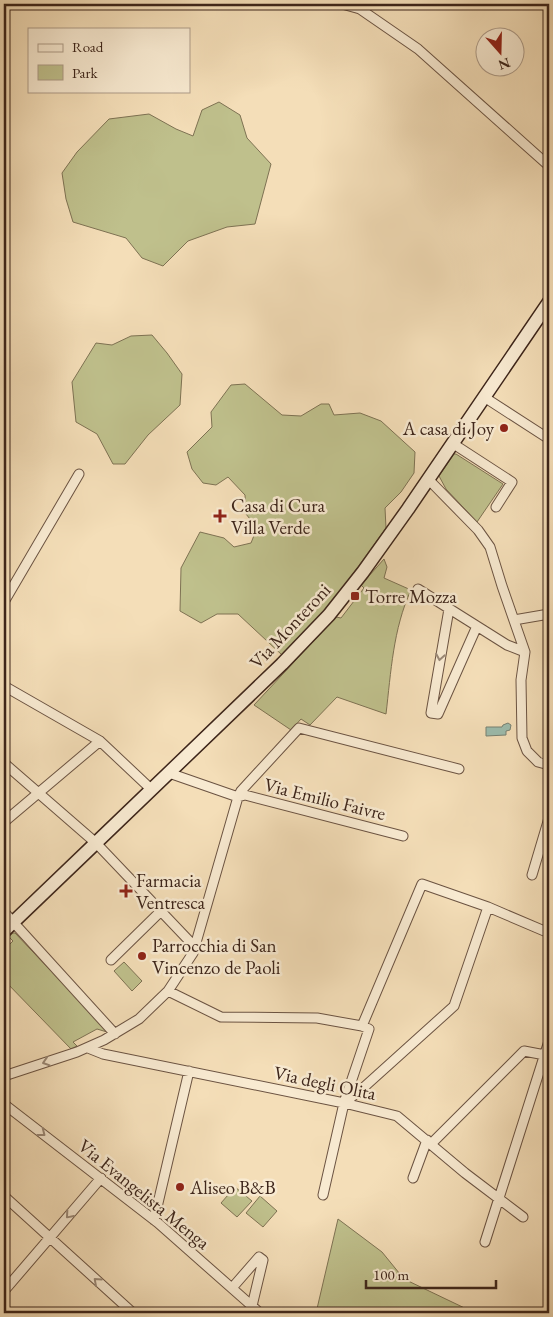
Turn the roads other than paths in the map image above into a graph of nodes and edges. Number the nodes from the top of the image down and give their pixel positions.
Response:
1 (342, 4) edge
2 (358, 6) edge
3 (549, 15) edge
4 (549, 25) edge
5 (549, 166) edge
6 (548, 307) edge
7 (484, 397) junction
8 (549, 439) edge
9 (452, 443) junction
10 (79, 474) dead end
11 (428, 479) junction
12 (496, 507) dead end
13 (418, 589) dead end
14 (4, 602) edge
15 (449, 609) junction
16 (549, 614) edge
17 (514, 620) junction
18 (477, 626) junction
19 (525, 652) junction
20 (4, 686) edge
21 (100, 741) junction
22 (4, 763) edge
23 (549, 765) edge
24 (458, 769) dead end
25 (169, 773) junction
26 (152, 790) junction
27 (38, 793) junction
28 (238, 797) junction
29 (549, 818) edge
30 (4, 822) edge
31 (403, 836) dead end
32 (96, 843) junction
33 (532, 875) dead end
34 (488, 907) junction
35 (4, 912) edge
36 (162, 912) junction
37 (8, 926) edge
38 (549, 934) edge
39 (196, 946) junction
40 (111, 960) dead end
41 (168, 991) junction
42 (362, 1026) junction
43 (115, 1034) junction
44 (549, 1041) edge
45 (88, 1048) junction
46 (545, 1055) junction
47 (189, 1072) junction
48 (4, 1076) edge
49 (344, 1103) junction
50 (4, 1104) edge
51 (429, 1142) junction
52 (101, 1178) junction
53 (413, 1178) dead end
54 (323, 1195) dead end
55 (4, 1196) edge
56 (499, 1199) junction
57 (523, 1218) dead end
58 (154, 1220) junction
59 (50, 1238) junction
60 (485, 1242) dead end
61 (232, 1288) junction
62 (4, 1292) edge
63 (252, 1306) junction
64 (133, 1313) edge
65 (260, 1313) edge

1 - 2 street
2 - 5 street
3 - 4 street
6 - 7 main road, Via Monteroni
7 - 8 street
7 - 9 main road, Via Monteroni
9 - 11 main road, Via Monteroni
9 - 12 street
10 - 14 street
11 - 17 street
11 - 25 main road, Via Monteroni
13 - 15 street
15 - 18 street
15 -> 18 street
16 - 17 street
17 - 19 street
18 - 19 street
19 - 23 street
20 - 21 street
21 - 26 street
21 - 27 street
22 - 27 street
24 - 28 street
25 - 26 main road, Via Monteroni
25 - 28 street, Via Emilio Faivre
26 - 32 main road, Via Monteroni
27 - 30 street
27 - 32 street
28 - 31 street, Via Emilio Faivre
28 - 39 street
29 - 33 street
32 - 36 street
32 - 37 main road, Via Monteroni
34 - 38 street
34 - 42 street
34 - 49 street
35 - 37 street
36 - 39 street
36 - 40 street
37 - 43 street
39 - 41 street
41 - 42 street
41 - 43 street
42 - 49 street
43 - 45 street
44 - 46 street
45 - 47 street, Via degli Olita
45 -> 48 street
46 - 51 street
46 - 56 street
47 - 49 street, Via degli Olita
47 - 58 street
49 - 51 street, Via degli Olita
49 - 54 street
50 -> 52 street, Via Evangelista Menga
51 - 53 street
51 - 56 street, Via degli Olita
52 - 58 street, Via Evangelista Menga
52 -> 59 street
55 - 59 street
56 - 57 street, Via degli Olita
56 - 60 street
58 - 61 street, Via Evangelista Menga
59 - 62 street
64 -> 59 street
61 - 63 street, Via Evangelista Menga
61 - 63 street
63 - 65 street, Via Evangelista Menga

